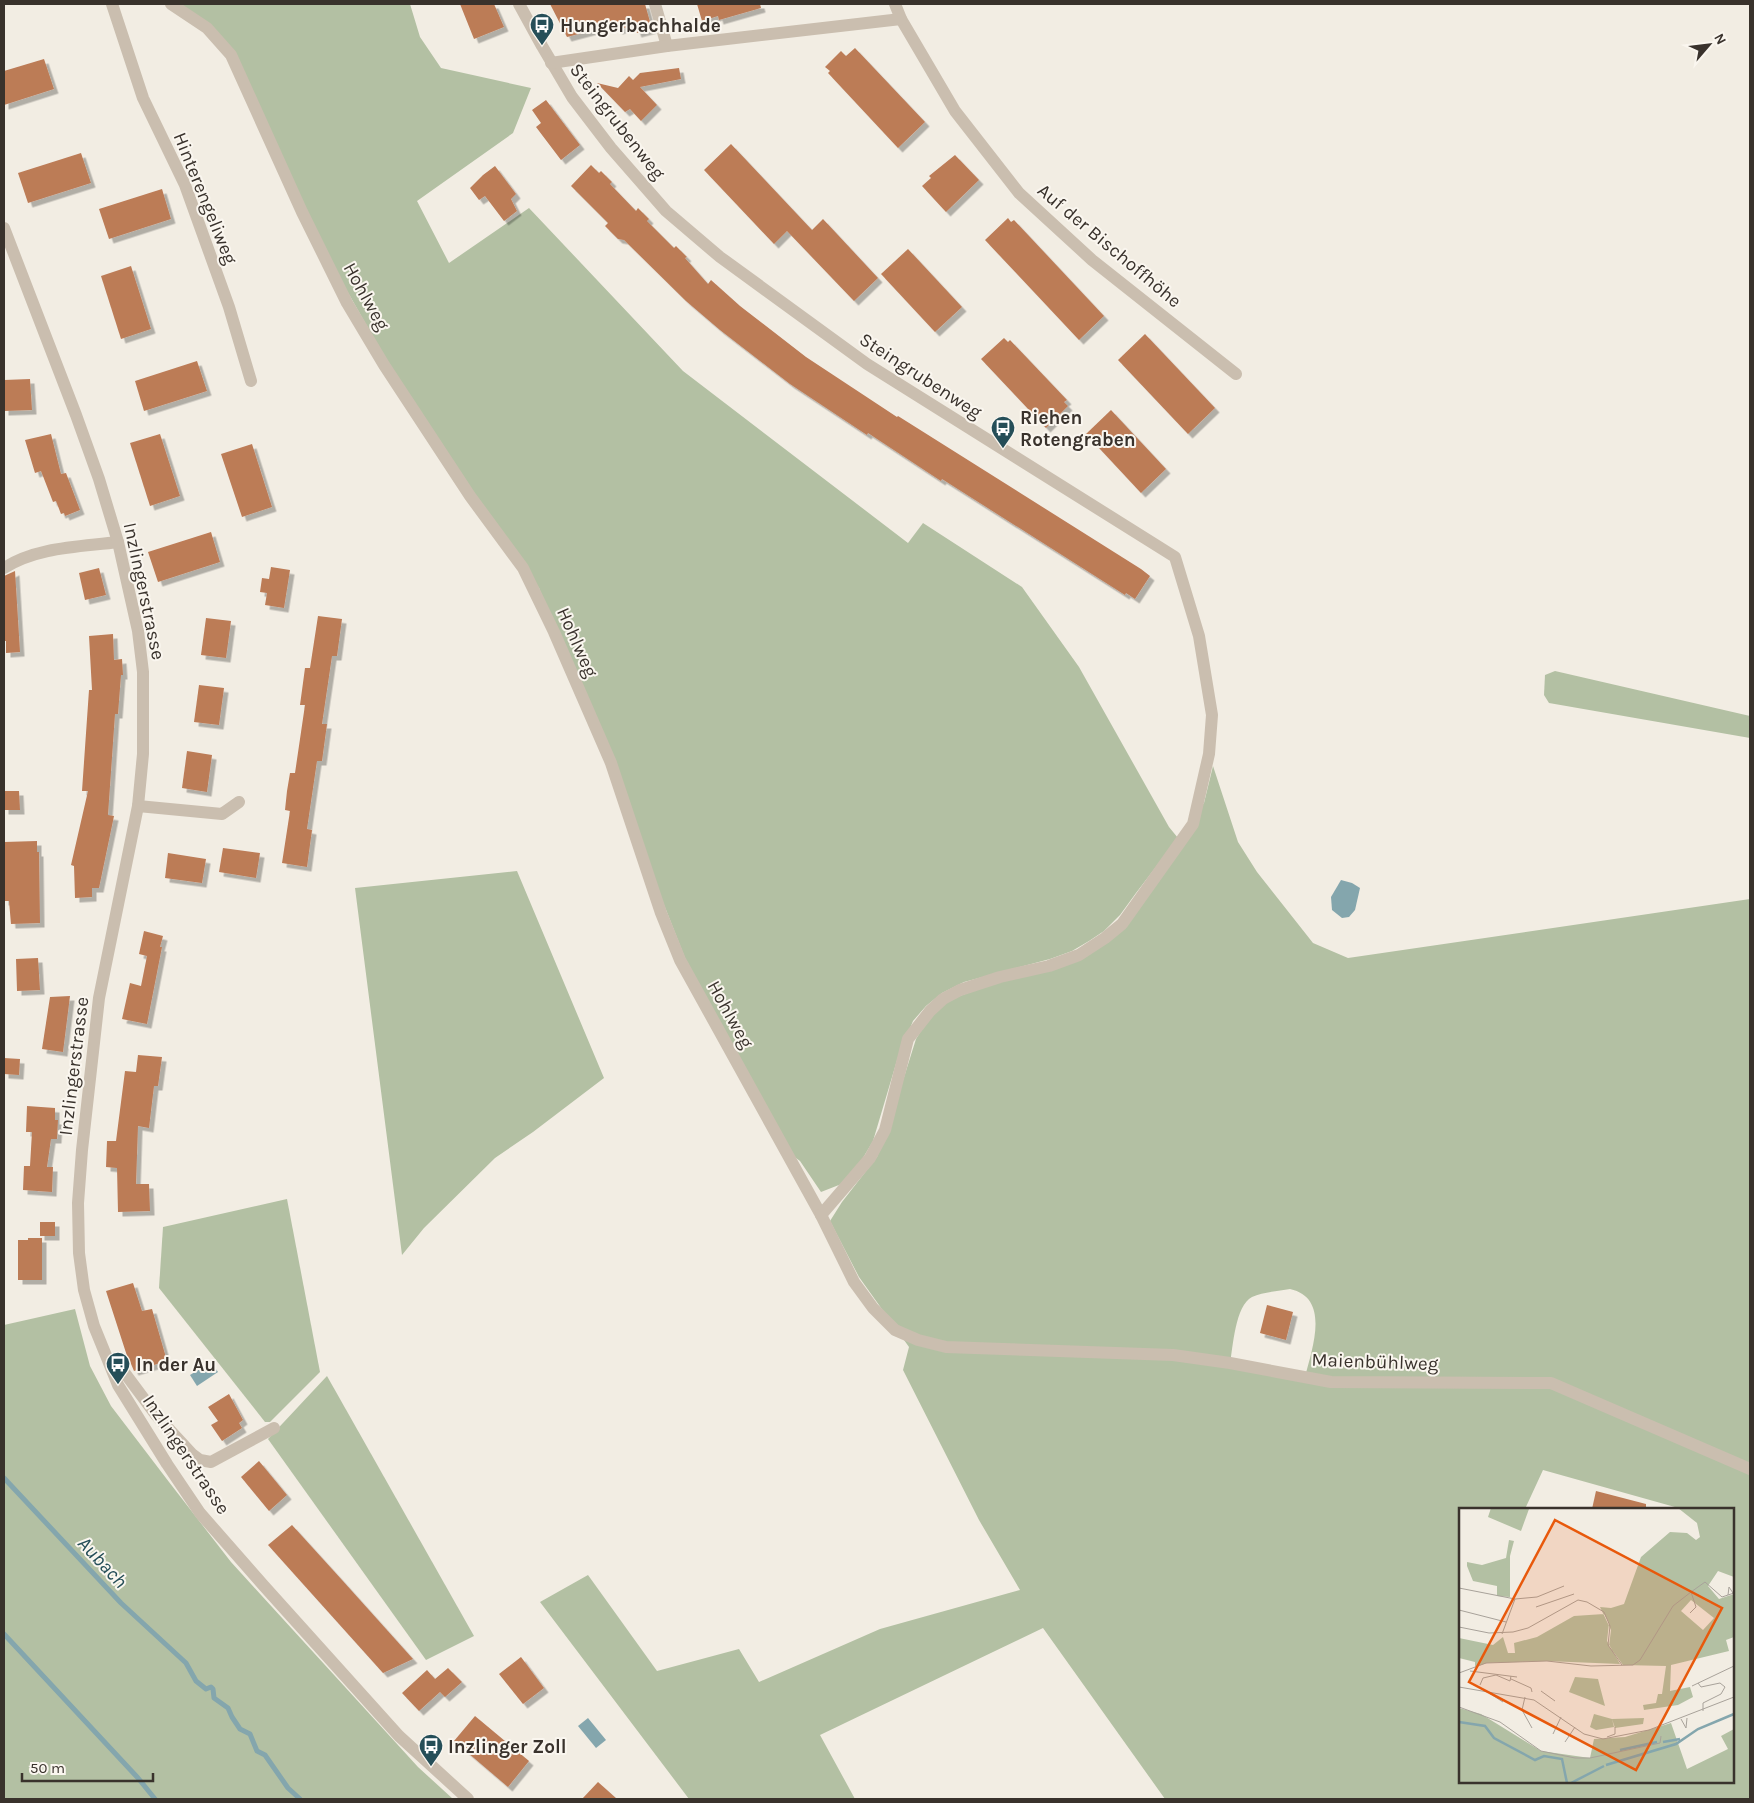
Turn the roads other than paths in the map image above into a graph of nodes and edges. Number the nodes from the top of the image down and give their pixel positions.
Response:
1 (112, 4) edge
2 (171, 4) edge
3 (519, 4) edge
4 (655, 4) edge
5 (895, 4) edge
6 (901, 19) junction
7 (667, 46) junction
8 (551, 63) junction
9 (4, 228) edge
10 (1236, 374) dead end
11 (251, 381) dead end
12 (118, 542) junction
13 (4, 568) edge
14 (240, 802) dead end
15 (138, 806) junction
16 (821, 1215) junction
17 (895, 1330) joint
18 (121, 1372) dead end
19 (274, 1428) dead end
20 (1750, 1469) edge
21 (468, 1799) edge

1 - 11 street, Hinterengeliweg
2 - 16 street, Hohlweg
3 - 8 street, Steingrubenweg
4 - 7 street
5 - 6 street, Auf der Bischoffhöhe
6 - 7 street
6 - 10 street, Auf der Bischoffhöhe
7 - 8 street
8 - 16 street, Steingrubenweg
9 - 12 street, Inzlingerstrasse
12 - 13 street
12 - 15 street, Inzlingerstrasse
14 - 15 street
15 - 21 street, Inzlingerstrasse
16 - 17 street, Hohlweg
17 - 20 street, Maienbühlweg
18 - 19 street

